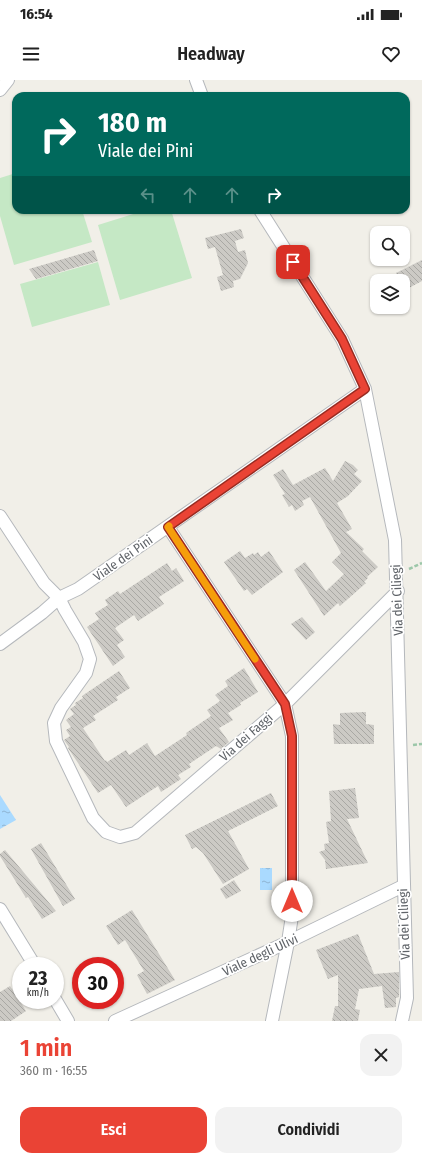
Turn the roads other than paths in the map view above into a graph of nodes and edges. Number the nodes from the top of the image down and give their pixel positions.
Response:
1 (8, 80) edge
2 (199, 82) edge
3 (0, 90) edge
4 (201, 92) edge
5 (263, 214) edge
6 (365, 389) junction
7 (0, 516) edge
8 (168, 527) junction
9 (398, 591) junction
10 (59, 598) junction
11 (0, 644) edge
12 (285, 704) junction
13 (403, 886) junction
14 (0, 909) edge
15 (288, 942) junction
16 (29, 957) edge
17 (61, 1009) edge
18 (68, 1021) edge
19 (115, 1021) edge
20 (272, 1021) edge
21 (402, 1021) edge

1 - 3 street
2 - 4 street
5 - 6 street, Via dei Ciliegi
6 - 8 street, Viale dei Pini
6 - 9 street, Via dei Ciliegi
7 - 10 street
8 - 10 street, Viale dei Pini
8 - 12 street
9 - 12 street, Via dei Faggi
9 - 13 street, Via dei Ciliegi
10 - 11 street, Viale dei Pini
10 - 12 street, Via dei Faggi
12 - 15 street
13 - 15 street, Viale degli Ulivi
13 - 21 street, Via dei Ciliegi
14 - 16 street
15 - 19 street, Viale degli Ulivi
15 - 20 street
17 - 18 street

